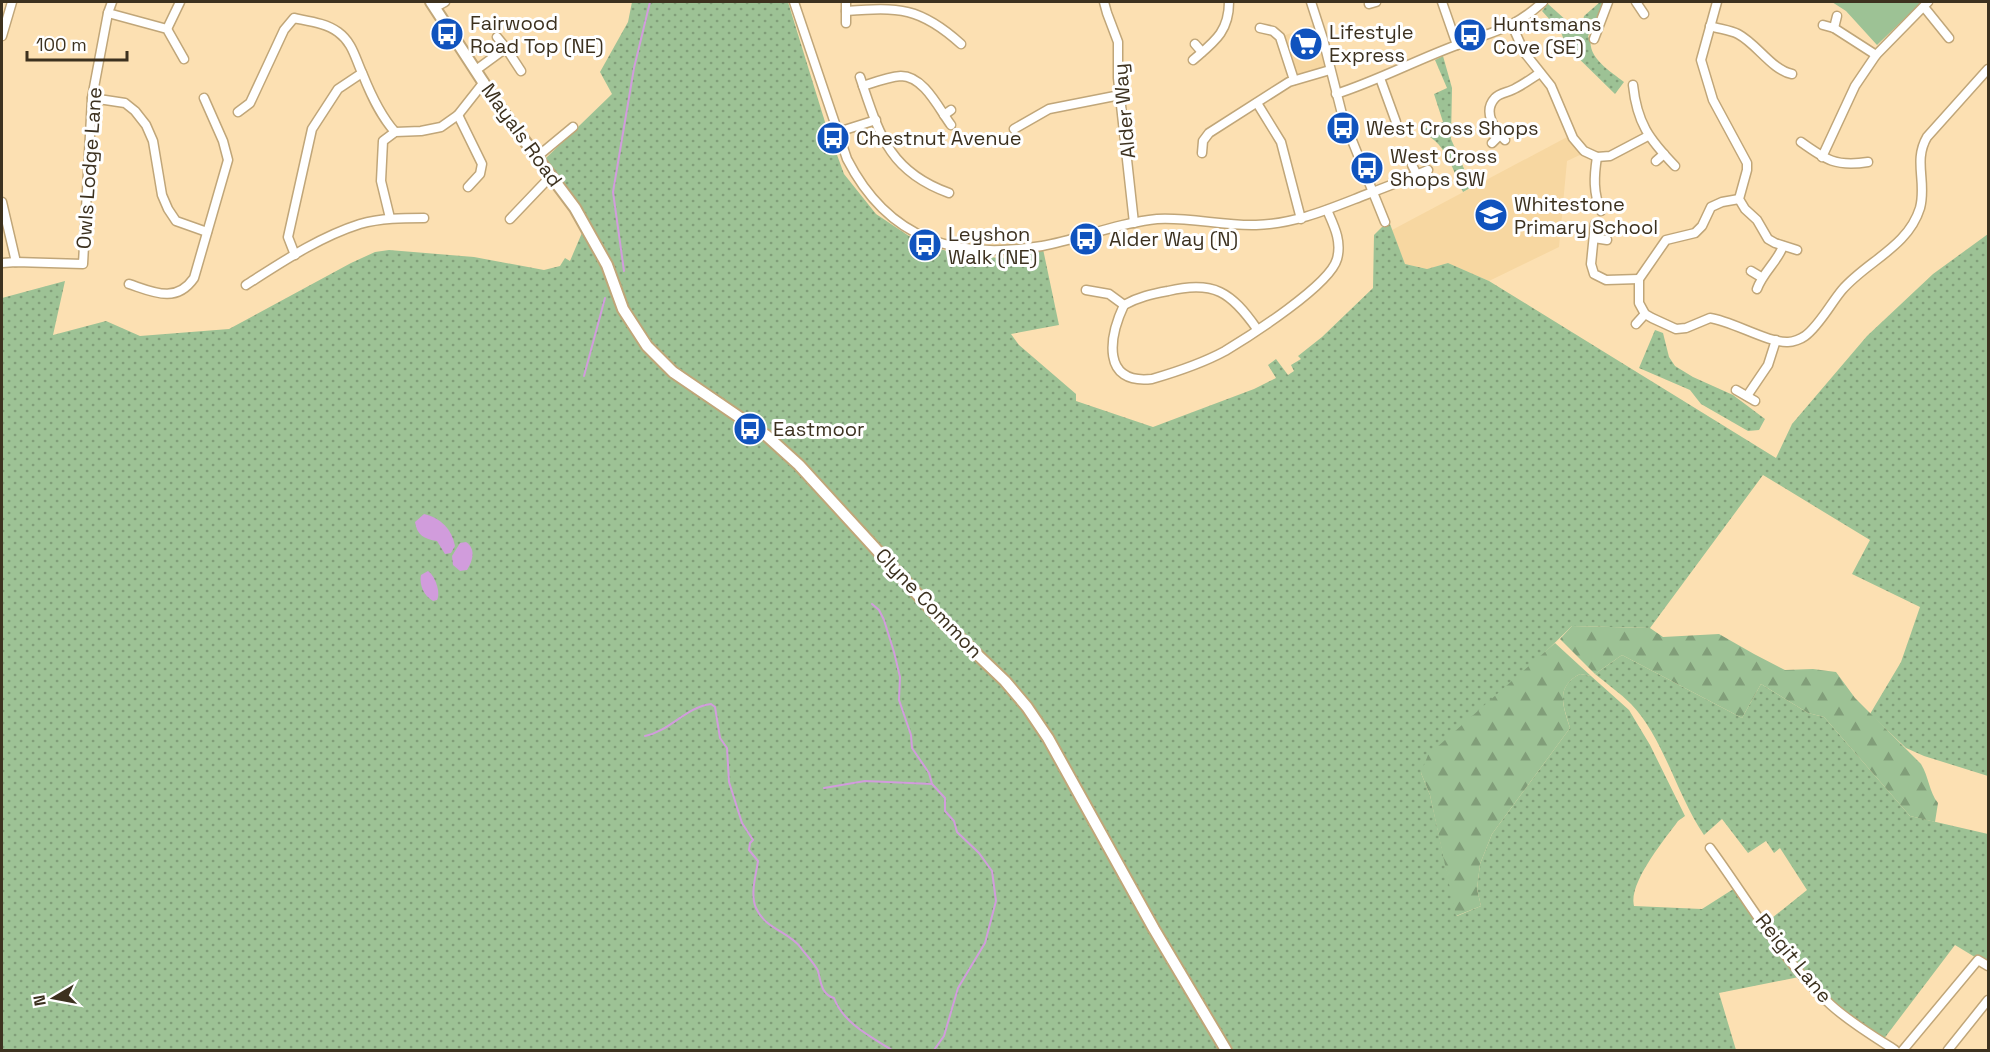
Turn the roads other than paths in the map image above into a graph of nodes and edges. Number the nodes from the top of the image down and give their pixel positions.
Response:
1 (12, 2) edge
2 (112, 2) edge
3 (180, 2) edge
4 (794, 2) edge
5 (1104, 2) edge
6 (1229, 2) edge
7 (1311, 2) edge
8 (1442, 2) edge
9 (1543, 2) edge
10 (1608, 2) edge
11 (1717, 2) edge
12 (437, 3) edge
13 (1639, 3) edge
14 (1926, 4) edge
15 (846, 6) edge
16 (108, 14) junction
17 (1644, 14) dead end
18 (1837, 16) dead end
19 (846, 23) dead end
20 (1822, 25) dead end
21 (1512, 26) junction
22 (1710, 26) junction
23 (1260, 28) dead end
24 (1834, 28) junction
25 (167, 29) junction
26 (2, 36) edge
27 (497, 37) dead end
28 (1949, 38) dead end
29 (1594, 39) dead end
30 (961, 44) dead end
31 (1195, 44) dead end
32 (1457, 45) junction
33 (506, 48) junction
34 (1202, 52) junction
35 (1876, 55) junction
36 (184, 59) dead end
37 (1193, 60) dead end
38 (1989, 69) edge
39 (476, 70) junction
40 (1330, 70) junction
41 (521, 71) dead end
42 (1540, 73) junction
43 (362, 74) junction
44 (1792, 74) dead end
45 (1380, 78) junction
46 (1294, 80) junction
47 (484, 82) junction
48 (1633, 85) dead end
49 (1336, 94) junction
50 (1120, 95) junction
51 (92, 98) junction
52 (204, 98) dead end
53 (1257, 103) junction
54 (238, 112) dead end
55 (458, 115) junction
56 (876, 120) junction
57 (1396, 122) dead end
58 (951, 125) dead end
59 (573, 128) dead end
60 (1014, 129) dead end
61 (394, 132) junction
62 (838, 132) junction
63 (1648, 136) junction
64 (1801, 141) dead end
65 (1492, 143) dead end
66 (1202, 153) dead end
67 (1664, 154) junction
68 (538, 156) junction
69 (1597, 157) junction
70 (1822, 157) junction
71 (1656, 161) dead end
72 (1868, 162) dead end
73 (1412, 165) dead end
74 (1675, 166) dead end
75 (1428, 170) dead end
76 (1417, 175) junction
77 (551, 176) junction
78 (468, 187) dead end
79 (1373, 192) junction
80 (949, 193) dead end
81 (1739, 199) junction
82 (2, 202) edge
83 (575, 208) joint
84 (1327, 210) junction
85 (1601, 211) dead end
86 (390, 218) junction
87 (424, 218) dead end
88 (510, 219) dead end
89 (1301, 219) junction
90 (1134, 222) junction
91 (1385, 222) dead end
92 (1595, 224) dead end
93 (207, 232) junction
94 (1594, 238) junction
95 (1607, 240) dead end
96 (1783, 246) junction
97 (1797, 250) dead end
98 (295, 255) junction
99 (16, 261) junction
100 (2, 263) edge
101 (1751, 271) dead end
102 (1761, 277) junction
103 (1639, 279) junction
104 (129, 284) dead end
105 (246, 285) dead end
106 (1757, 289) dead end
107 (1086, 290) dead end
108 (1124, 305) junction
109 (1645, 314) junction
110 (1636, 324) dead end
111 (1257, 329) junction
112 (1776, 340) junction
113 (1736, 390) dead end
114 (1710, 848) dead end
115 (1989, 966) edge
116 (1989, 1000) edge
117 (1226, 1050) edge
118 (1895, 1050) edge
119 (1903, 1050) edge
120 (1948, 1050) edge

1 - 26 street
2 - 16 street, Owls Lodge Lane
3 - 25 street
4 - 62 street
5 - 50 street, Alder Way
6 - 34 street
7 - 40 street
8 - 32 street
9 - 21 street
10 - 29 street
11 - 22 street
12 - 39 main road, Mayals Road
13 - 17 street
14 - 28 street
14 - 35 street
15 - 19 street
15 - 30 street
16 - 25 street
16 - 51 street, Owls Lodge Lane
18 - 24 street
20 - 24 street
21 - 32 street
21 - 42 street
22 - 44 street
22 - 81 street
23 - 46 street
24 - 35 street
25 - 36 street
27 - 33 street
31 - 34 street
32 - 45 street
33 - 39 street
33 - 41 street
34 - 37 street
35 - 70 street
38 - 112 street
39 - 47 main road, Mayals Road
40 - 46 street
40 - 49 street
42 - 65 street
42 - 69 street
43 - 54 street
43 - 61 street
43 - 98 street
45 - 49 street
45 - 57 street
46 - 53 street
47 - 55 street
47 - 68 main road, Mayals Road
48 - 63 street
49 - 79 street
50 - 60 street
50 - 90 street, Alder Way
51 - 93 street
51 - 99 street, Owls Lodge Lane
52 - 93 street
53 - 66 street
53 - 89 street
55 - 61 street
55 - 78 street
56 - 58 street
56 - 62 street
56 - 80 street
59 - 68 street
61 - 86 street
62 - 90 street
63 - 67 street
63 - 69 street
64 - 70 street
67 - 71 street
67 - 74 street
68 - 77 main road, Mayals Road
69 - 85 street
70 - 72 street
73 - 76 street
75 - 76 street
76 - 79 street
77 - 83 main road, Mayals Road
77 - 88 street
79 - 84 street
79 - 91 street
81 - 96 street
81 - 103 street
82 - 99 street
83 - 117 main road, Clyne Common
84 - 89 street
84 - 111 street
86 - 87 street
86 - 98 street
89 - 90 street
92 - 94 street
93 - 104 street
94 - 95 street
94 - 103 street
96 - 97 street
96 - 102 street
98 - 105 street
99 - 100 street
101 - 102 street
102 - 106 street
103 - 109 street
107 - 108 street
108 - 111 street
108 - 111 street
109 - 110 street
109 - 112 street
112 - 113 street
114 - 118 street, Reigit Lane
115 - 119 street
116 - 120 street

